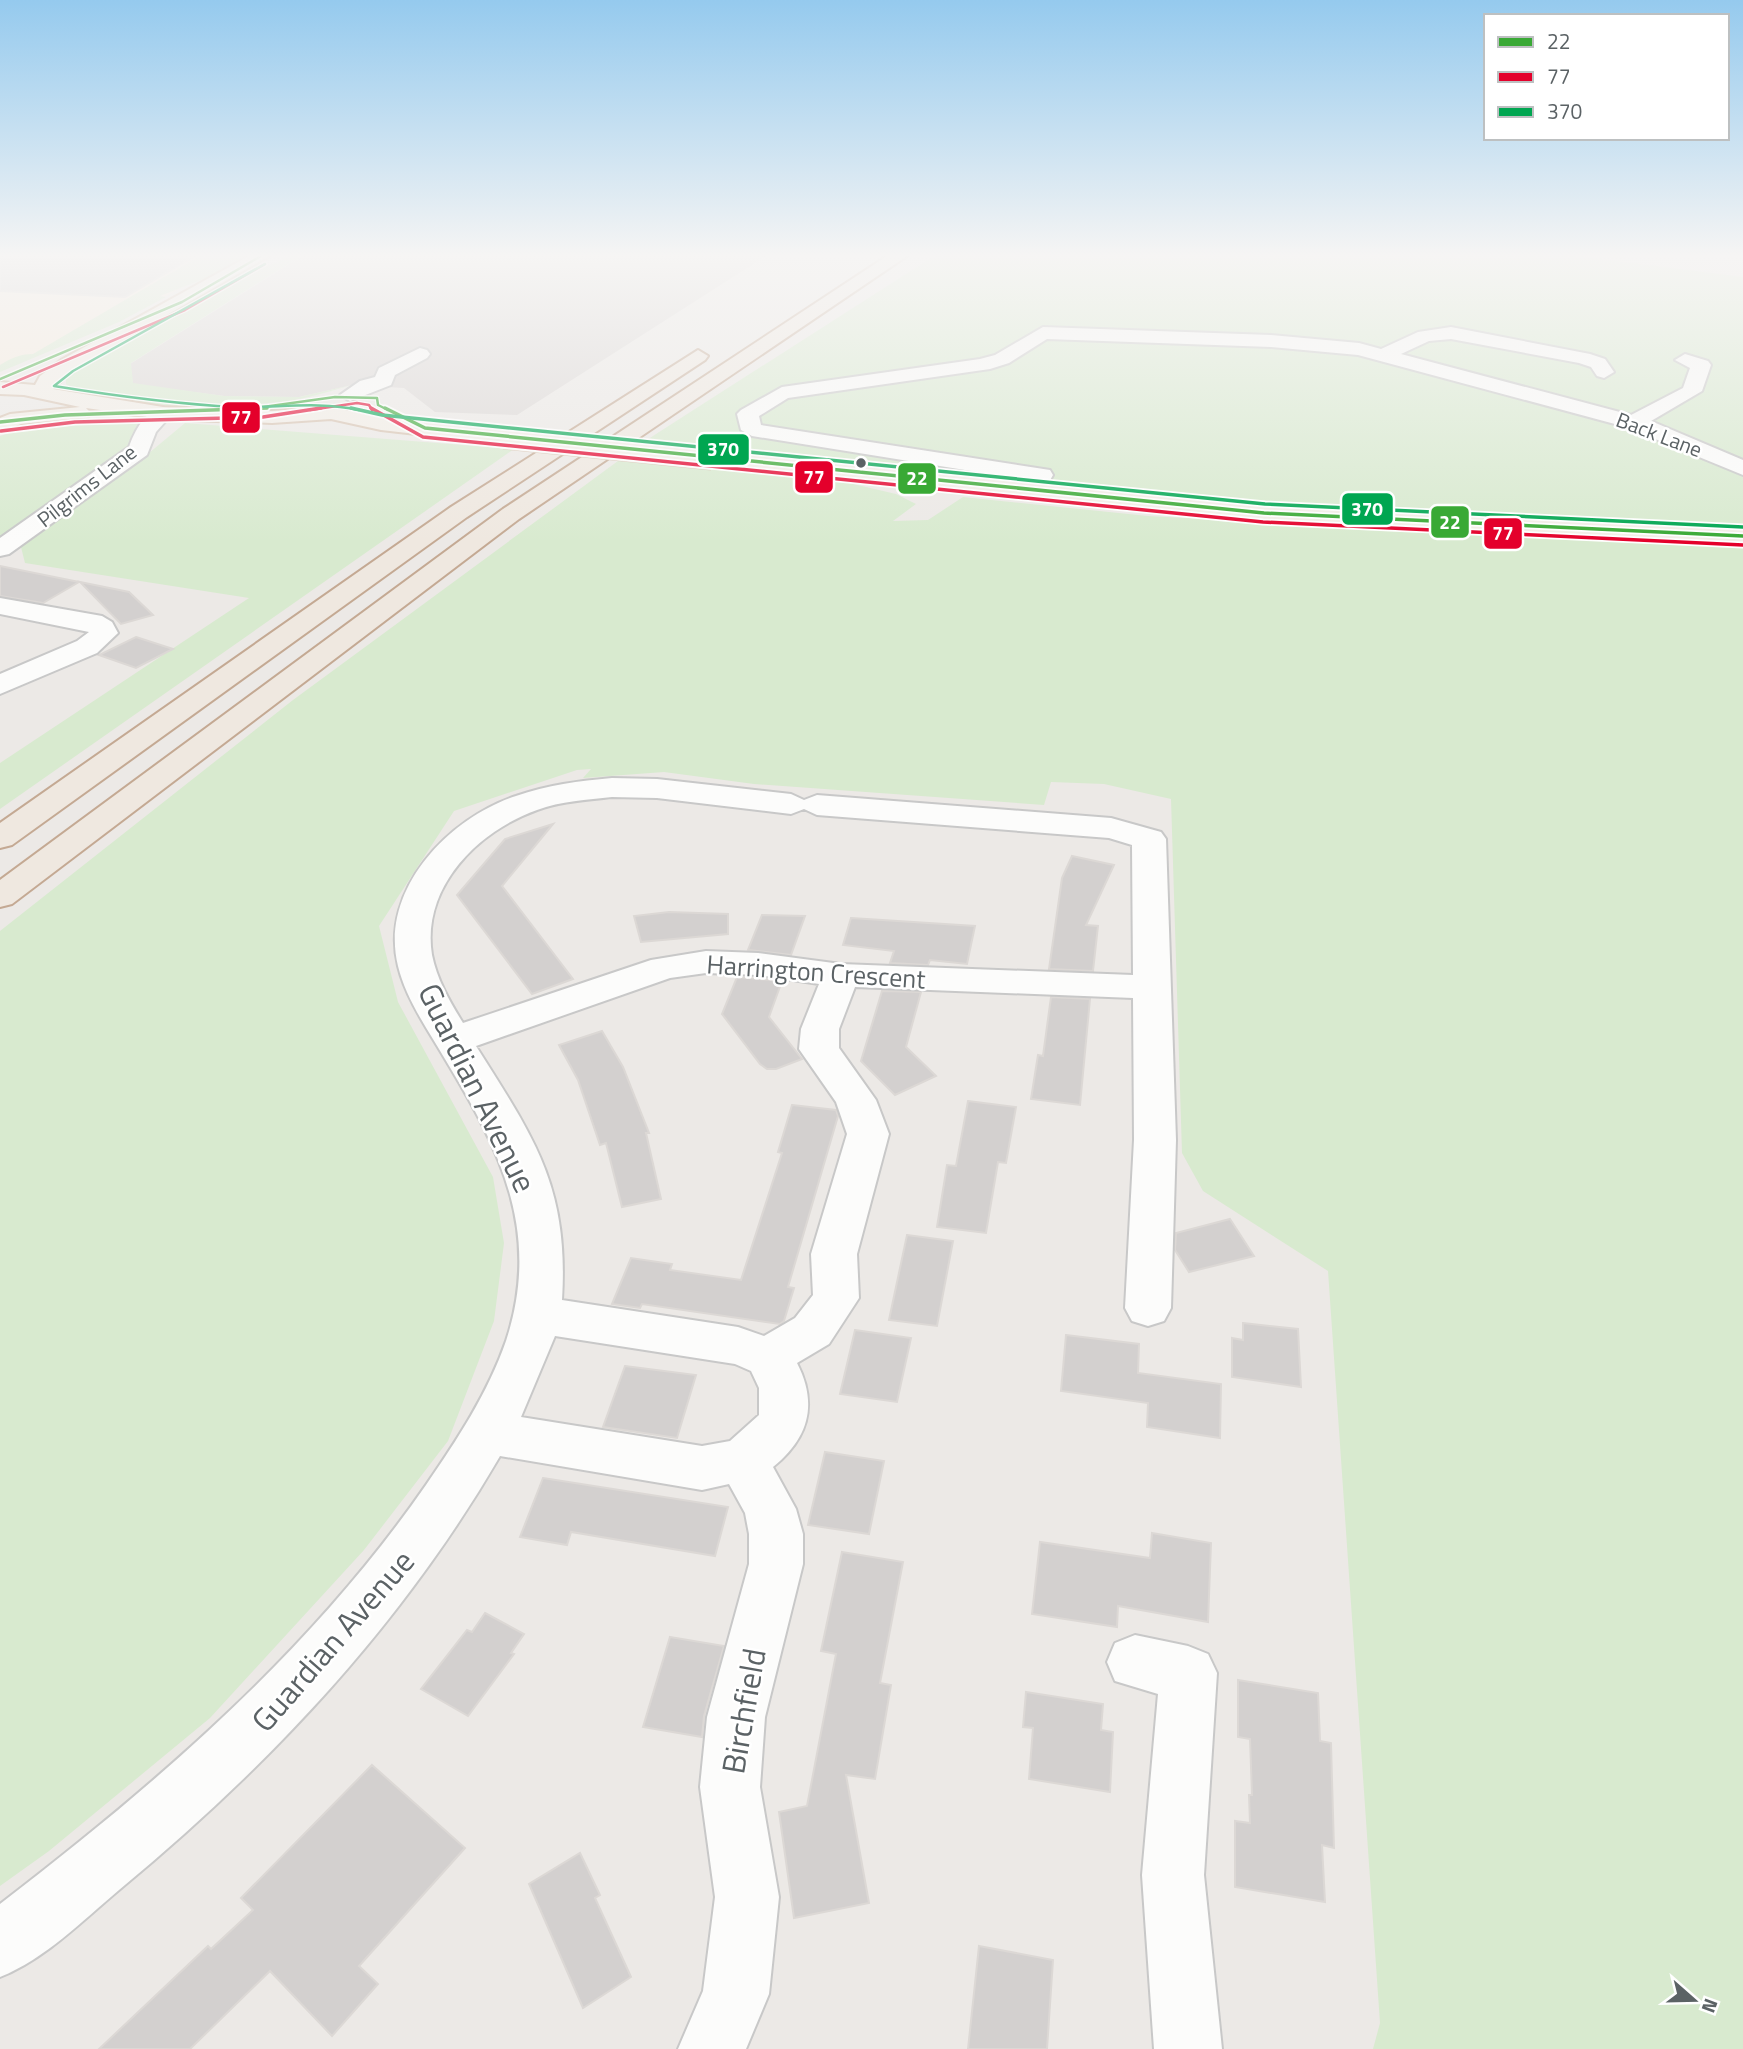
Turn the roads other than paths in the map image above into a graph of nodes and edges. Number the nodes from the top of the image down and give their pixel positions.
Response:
1 (65, 352) edge
2 (92, 352) edge
3 (705, 352) edge
4 (751, 352) edge
5 (1014, 352) edge
6 (1368, 352) edge
7 (1391, 352) edge
8 (1550, 352) edge
9 (421, 354) dead end
10 (1382, 356) junction
11 (1685, 360) dead end
12 (1604, 372) dead end
13 (0, 379) edge
14 (0, 388) edge
15 (41, 393) junction
16 (350, 395) junction
17 (378, 405) junction
18 (331, 410) junction
19 (163, 412) junction
20 (6, 422) edge
21 (1634, 422) junction
22 (425, 428) junction
23 (1743, 468) edge
24 (1033, 491) junction
25 (1743, 536) edge
26 (0, 549) edge
27 (0, 606) edge
28 (0, 685) edge
29 (0, 838) edge
30 (0, 897) edge
31 (841, 975) junction
32 (1150, 987) junction
33 (453, 1040) junction
34 (1148, 1308) dead end
35 (537, 1315) junction
36 (768, 1357) junction
37 (487, 1433) junction
38 (742, 1460) junction
39 (1135, 1662) dead end
40 (0, 1945) edge
41 (712, 2049) edge
42 (1188, 2049) edge

1 - 13 main road
2 - 15 main road
3 - 29 highway
4 - 30 highway
5 - 24 street, Back Lane
6 - 10 street, Back Lane
7 - 10 street
8 - 12 street
9 - 16 street
10 - 21 street, Back Lane
11 - 21 street
14 - 15 main road, Pilgrims Lane
15 - 19 main road, Pilgrims Lane
15 - 20 main road
16 - 17 main road, Pilgrims Lane
16 - 18 main road, Pilgrims Lane
17 - 18 main road, Pilgrims Lane
17 - 22 main road, Pilgrims Lane
18 - 19 main road, Pilgrims Lane
18 - 22 main road, Pilgrims Lane
19 - 20 main road, Pilgrims Lane
19 - 26 street, Pilgrims Lane
21 - 23 street, Back Lane
22 - 24 main road, Pilgrims Lane, bridge
24 - 25 main road, Pilgrims Lane
27 - 28 street
31 - 32 street, Harrington Crescent
31 - 33 street, Harrington Crescent
31 - 36 street
32 - 33 street, Guardian Avenue
32 - 34 street
33 - 35 street, Guardian Avenue
35 - 36 street
35 - 37 street, Guardian Avenue
36 - 38 street
37 - 38 street
37 - 40 street, Guardian Avenue
38 - 41 street, Birchfield
39 - 42 street

